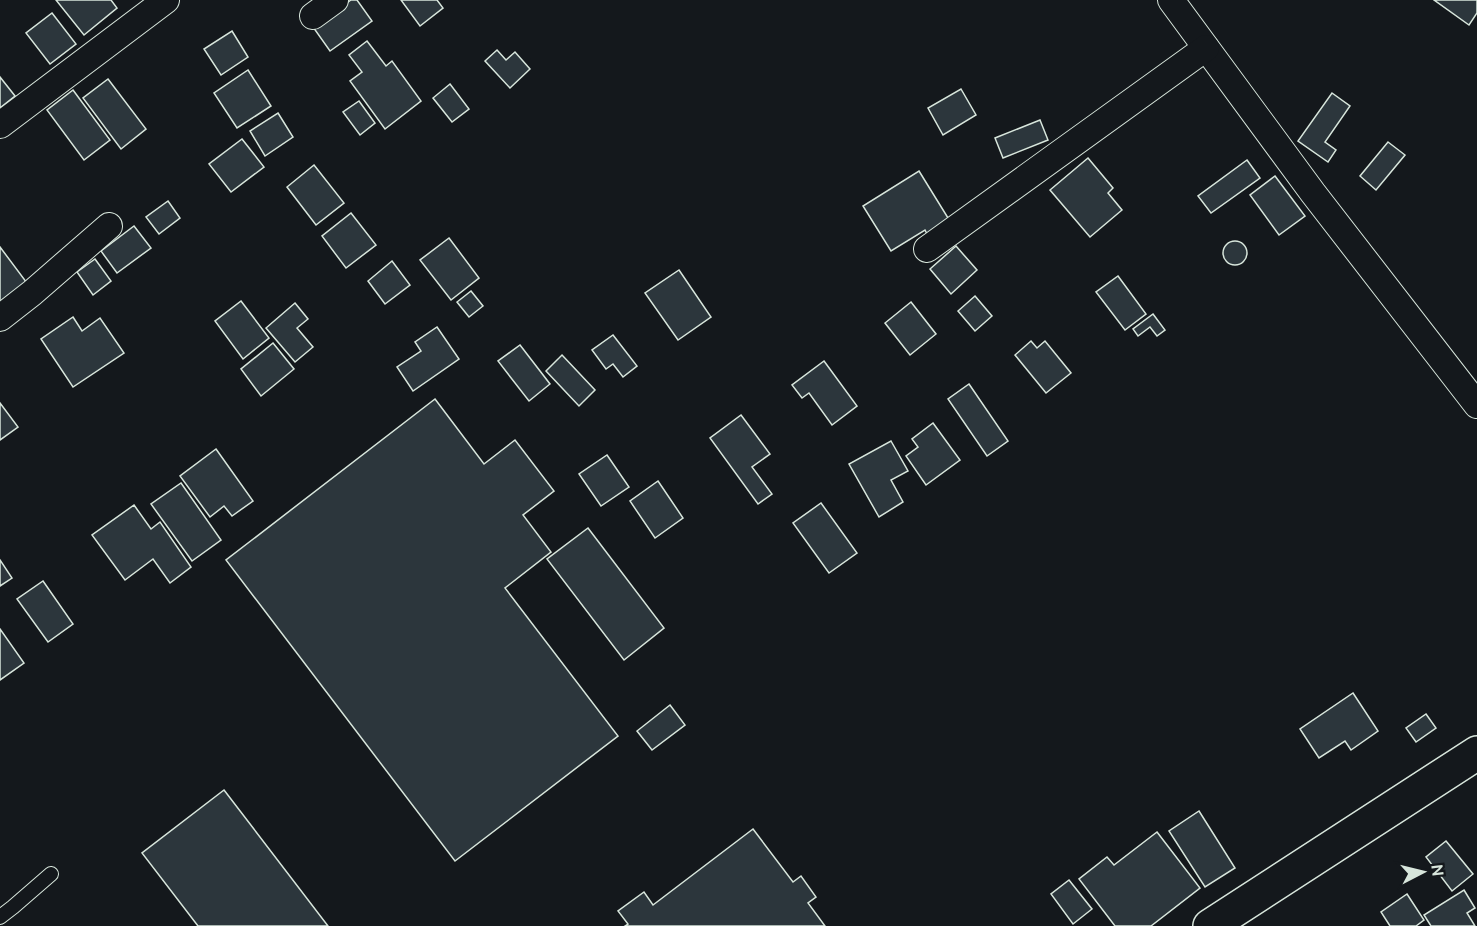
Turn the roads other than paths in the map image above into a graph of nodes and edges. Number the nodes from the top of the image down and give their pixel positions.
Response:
1 (166, 0) edge
2 (335, 0) edge
3 (1171, 0) edge
4 (313, 16) dead end
5 (1206, 48) junction
6 (0, 125) edge
7 (109, 226) dead end
8 (927, 249) dead end
9 (0, 318) edge
10 (1477, 405) edge
11 (1477, 753) edge
12 (51, 874) dead end
13 (0, 917) edge
14 (1210, 926) edge

1 - 6 street
2 - 4 street
3 - 5 street
5 - 8 street
5 - 10 street
7 - 9 street
11 - 14 highway
12 - 13 lane

